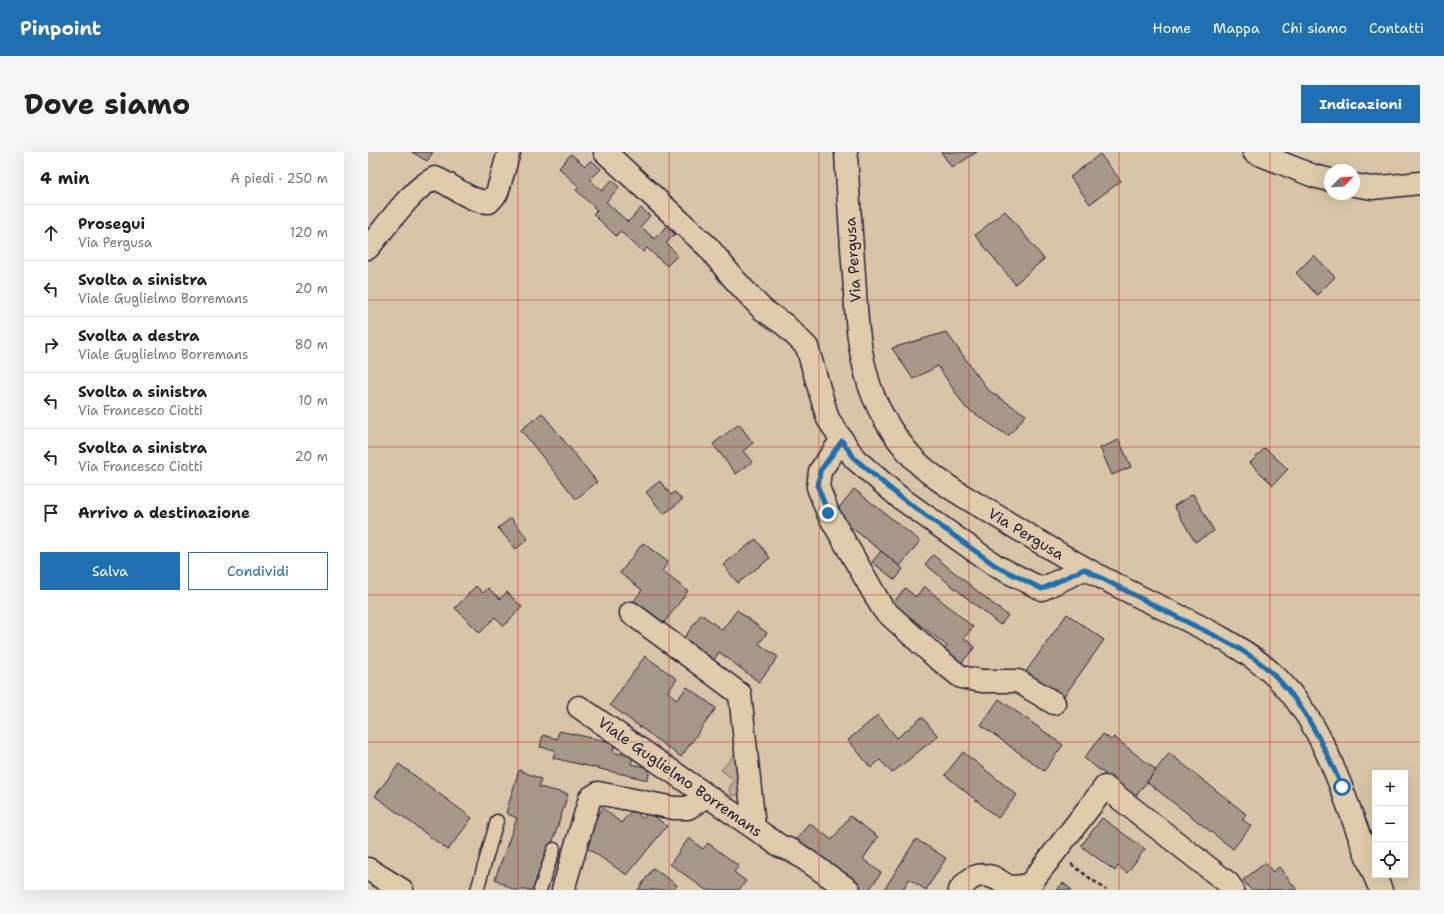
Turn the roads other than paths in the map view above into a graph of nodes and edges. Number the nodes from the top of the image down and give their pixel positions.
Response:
1 (509, 152) edge
2 (605, 152) edge
3 (846, 152) edge
4 (1254, 152) edge
5 (1324, 178) edge
6 (1420, 183) edge
7 (1360, 186) edge
8 (368, 248) edge
9 (842, 441) junction
10 (1084, 569) junction
11 (631, 613) dead end
12 (1054, 703) dead end
13 (579, 707) dead end
14 (707, 796) junction
15 (497, 821) dead end
16 (754, 827) junction
17 (554, 849) dead end
18 (368, 869) edge
19 (395, 888) edge
20 (476, 890) edge
21 (540, 890) edge
22 (563, 890) edge
23 (849, 890) edge
24 (960, 890) edge
25 (1233, 890) edge
26 (1381, 890) edge

1 - 8 street
2 - 9 street
3 - 10 street, Via Pergusa
4 - 5 street
6 - 7 street
9 - 10 street
9 - 12 street
10 - 26 street, Via Pergusa
11 - 16 street
13 - 14 street, Viale Guglielmo Borremans
14 - 16 street, Viale Guglielmo Borremans
14 - 22 street
15 - 20 lane
16 - 23 street, Viale Guglielmo Borremans
17 - 21 lane
18 - 19 street
24 - 25 street

